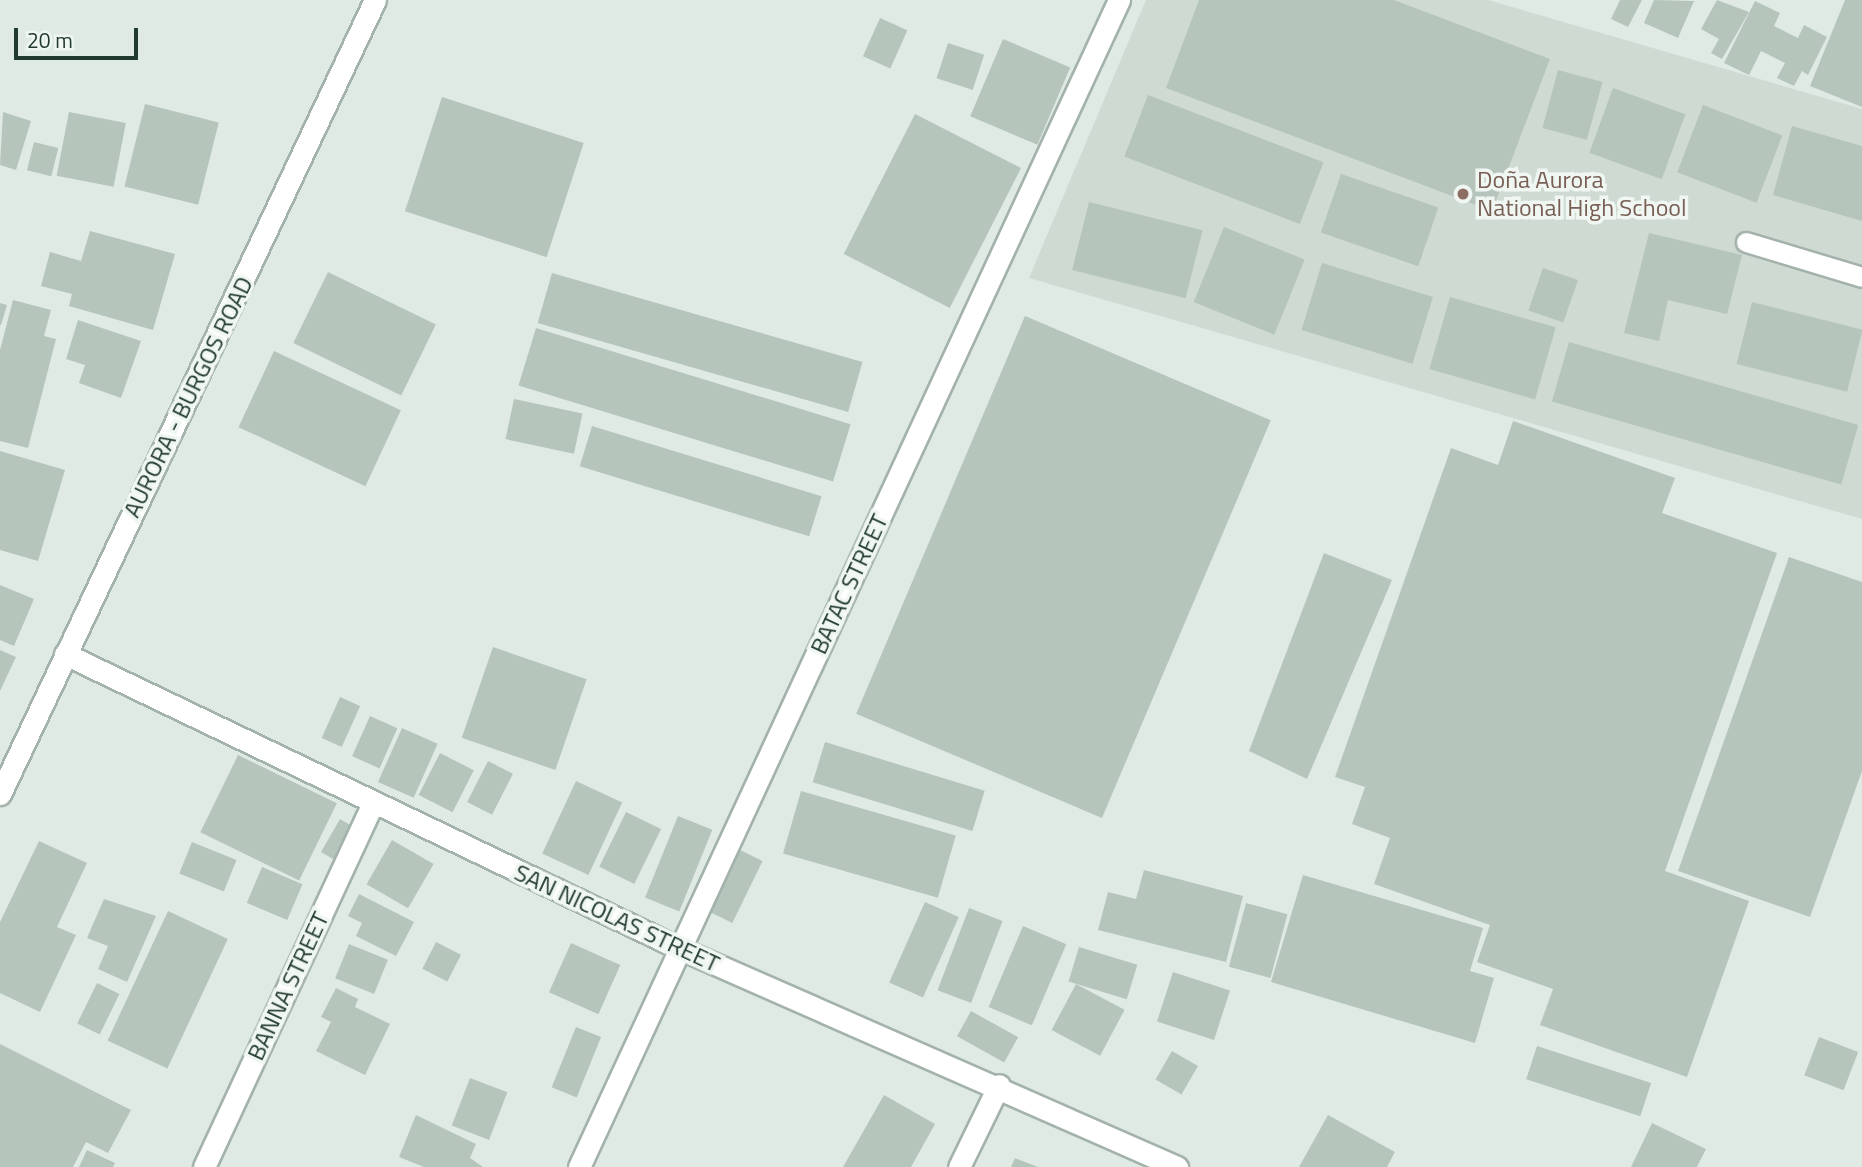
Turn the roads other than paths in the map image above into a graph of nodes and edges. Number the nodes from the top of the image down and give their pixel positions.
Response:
1 (375, 0) edge
2 (1119, 0) edge
3 (1746, 242) dead end
4 (1862, 277) edge
5 (65, 654) junction
6 (0, 794) edge
7 (372, 805) junction
8 (681, 949) junction
9 (999, 1085) junction
10 (204, 1167) edge
11 (579, 1167) edge
12 (959, 1167) edge
13 (1177, 1167) edge

1 - 5 street, AURORA - BURGOS ROAD
2 - 8 street, BATAC STREET
3 - 4 lane
5 - 6 street, AURORA - BURGOS ROAD
5 - 7 street, SAN NICOLAS STREET
7 - 8 street, SAN NICOLAS STREET
7 - 10 street, BANNA STREET
8 - 9 street, SAN NICOLAS STREET
8 - 11 street, BATAC STREET
9 - 12 street
9 - 13 street, SAN NICOLAS STREET

